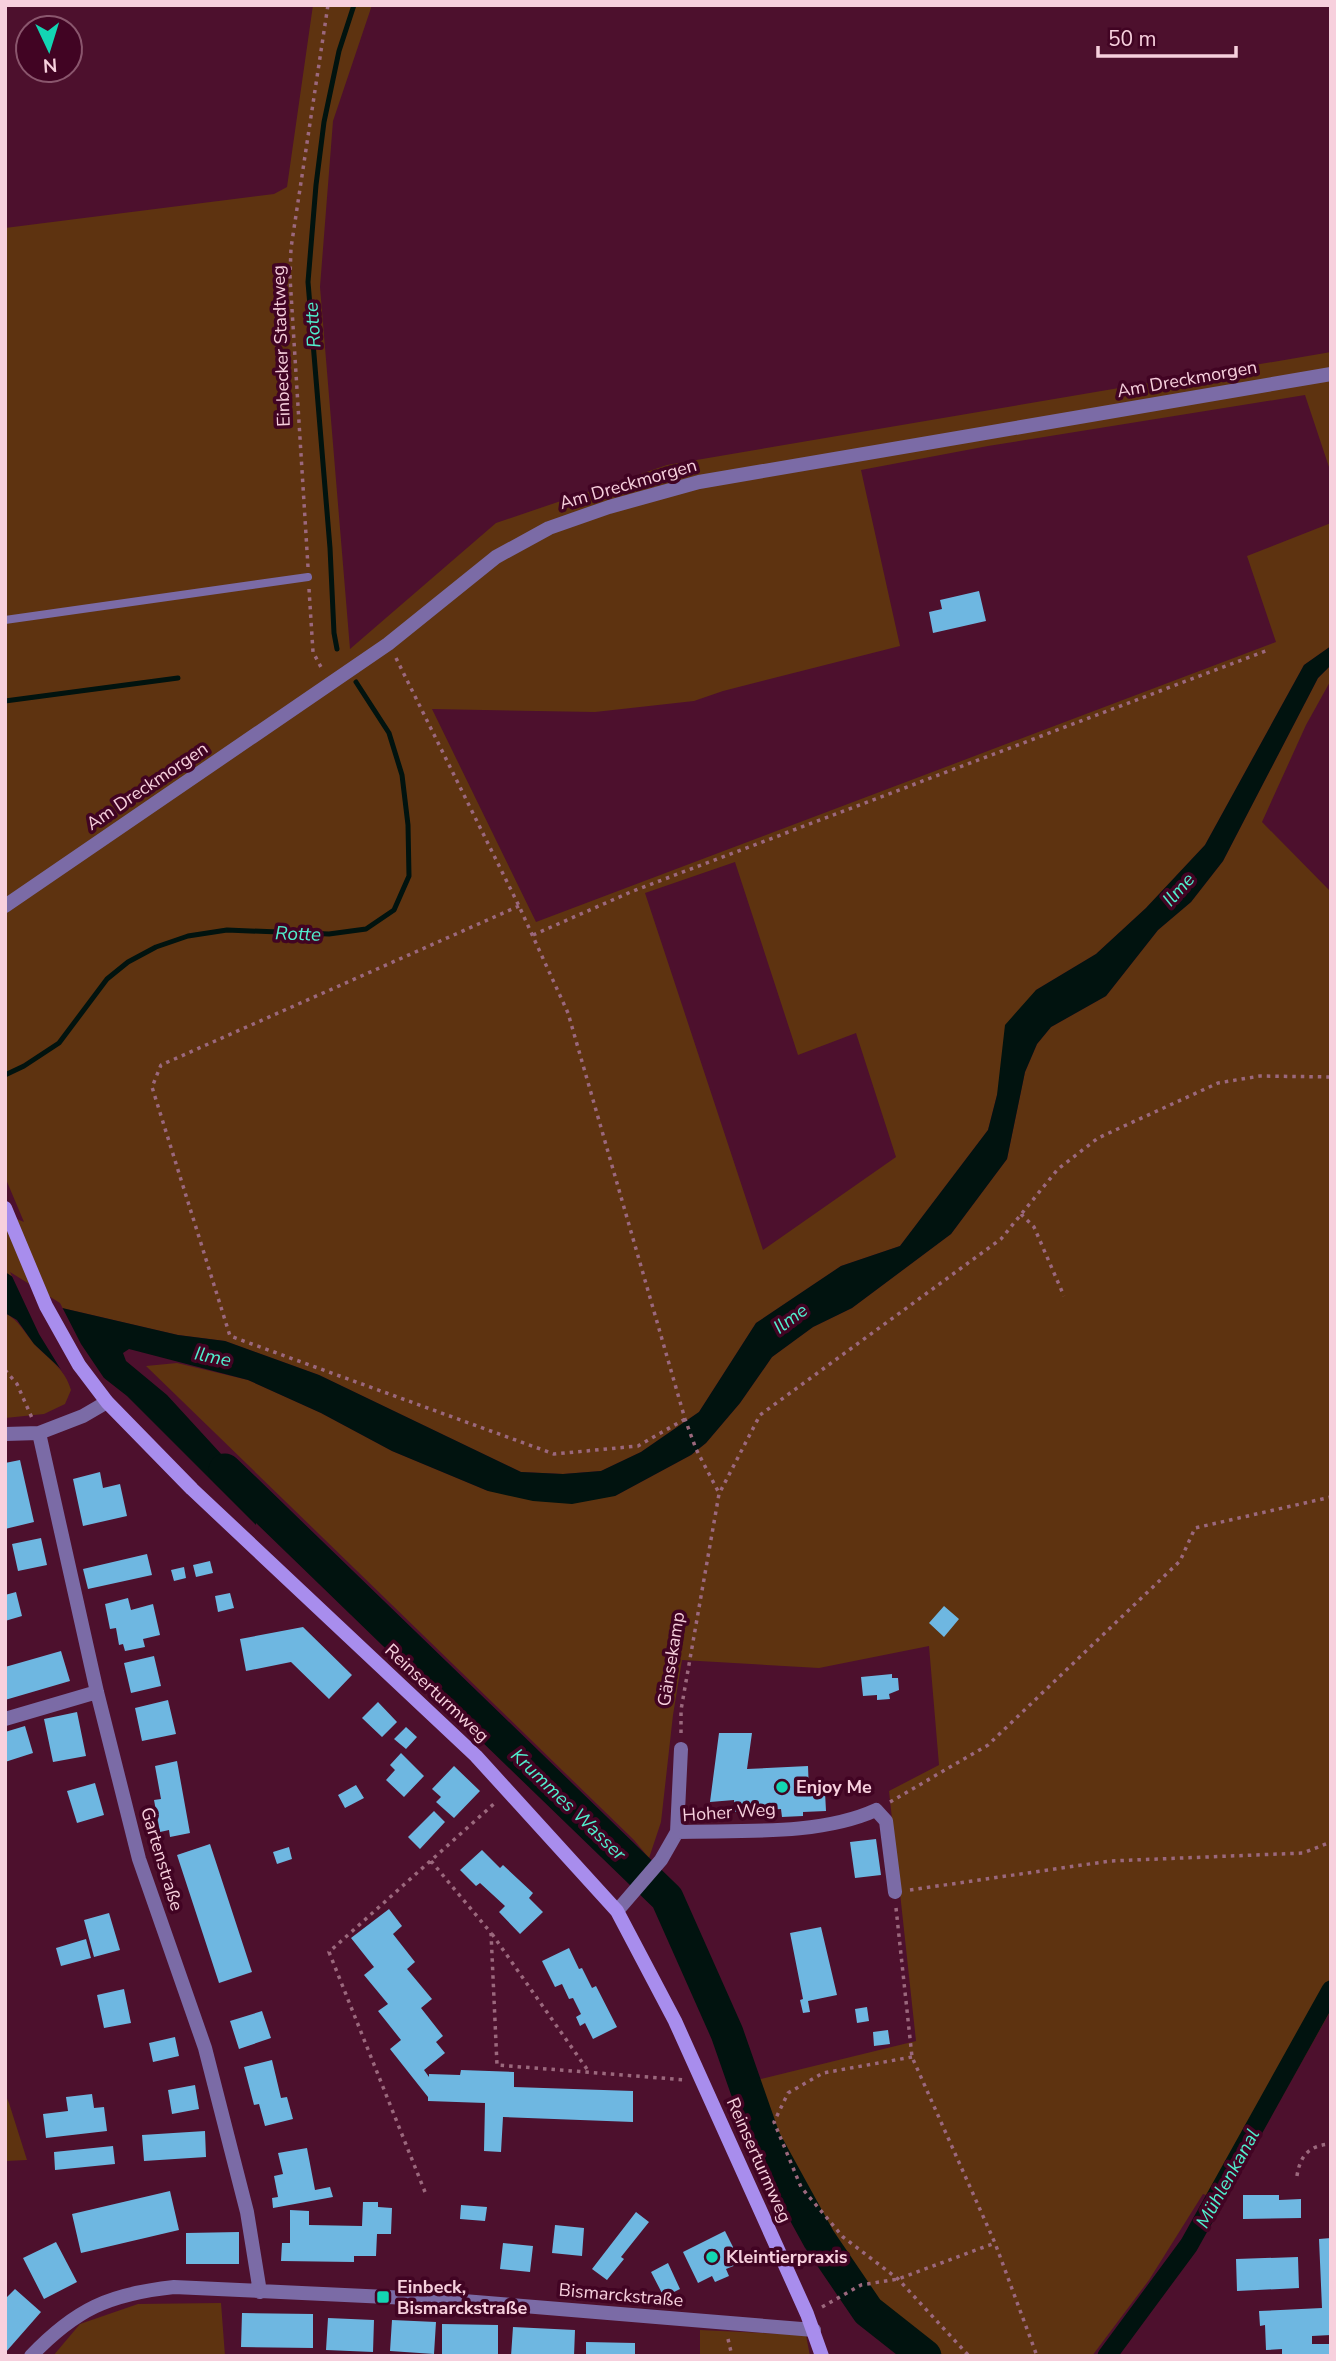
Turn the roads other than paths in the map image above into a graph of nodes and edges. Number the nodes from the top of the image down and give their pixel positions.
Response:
1 (1331, 374) edge
2 (308, 577) road end
3 (5, 620) edge
4 (5, 906) edge
5 (5, 1209) edge
6 (107, 1402) junction
7 (39, 1433) junction
8 (5, 1434) edge
9 (97, 1692) junction
10 (5, 1719) edge
11 (681, 1749) road end
12 (677, 1832) junction
13 (895, 1892) road end
14 (617, 1910) junction
15 (260, 2292) junction
16 (814, 2330) junction
17 (31, 2356) edge
18 (822, 2356) edge

1 - 4 street, Am Dreckmorgen
2 - 3 lane
5 - 6 main road, Reinserturmweg
6 - 7 street
6 - 14 main road, Reinserturmweg
7 - 8 street
7 - 9 street, Gartenstraße
9 - 10 street
9 - 15 street, Gartenstraße
11 - 12 street
12 - 13 street, Hoher Weg
12 - 14 street, Hoher Weg
14 - 16 main road, Reinserturmweg
15 - 16 street, Bismarckstraße
15 - 17 street, Bismarckstraße
16 - 18 main road, Reinserturmweg

